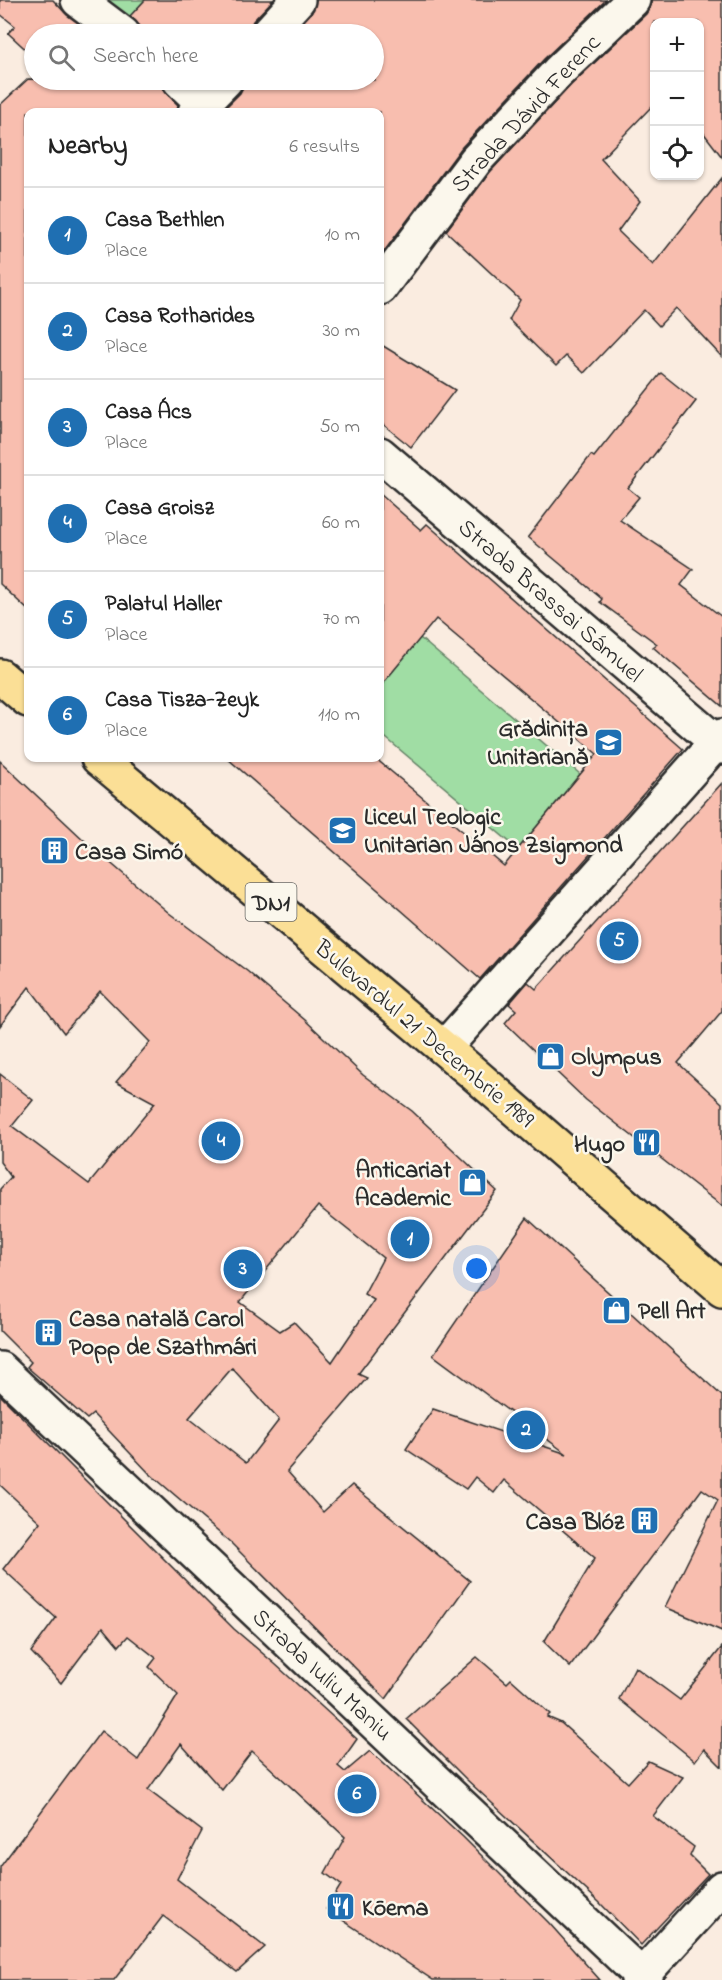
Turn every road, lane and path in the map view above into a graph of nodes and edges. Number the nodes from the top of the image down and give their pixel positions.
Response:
1 (78, 0) edge
2 (298, 0) edge
3 (633, 0) edge
4 (110, 24) edge
5 (276, 24) edge
6 (186, 90) edge
7 (217, 90) edge
8 (200, 108) edge
9 (384, 283) edge
10 (384, 457) edge
11 (0, 676) edge
12 (24, 697) edge
13 (720, 741) edge
14 (103, 762) edge
15 (444, 1048) junction
16 (722, 1289) edge
17 (0, 1368) edge
18 (722, 1887) edge
19 (642, 1978) edge

1 - 4 street
2 - 5 street
3 - 9 street, Strada Dávid Ferenc
6 - 8 street
7 - 8 street
10 - 13 street, Strada Brassai Sámuel
11 - 12 main road
13 - 15 street
14 - 15 main road, Bulevardul 21 Decembrie 1989 / DN1
15 - 16 main road, Bulevardul 21 Decembrie 1989 / DN1
17 - 19 street, Strada Iuliu Maniu
18 - 19 street

